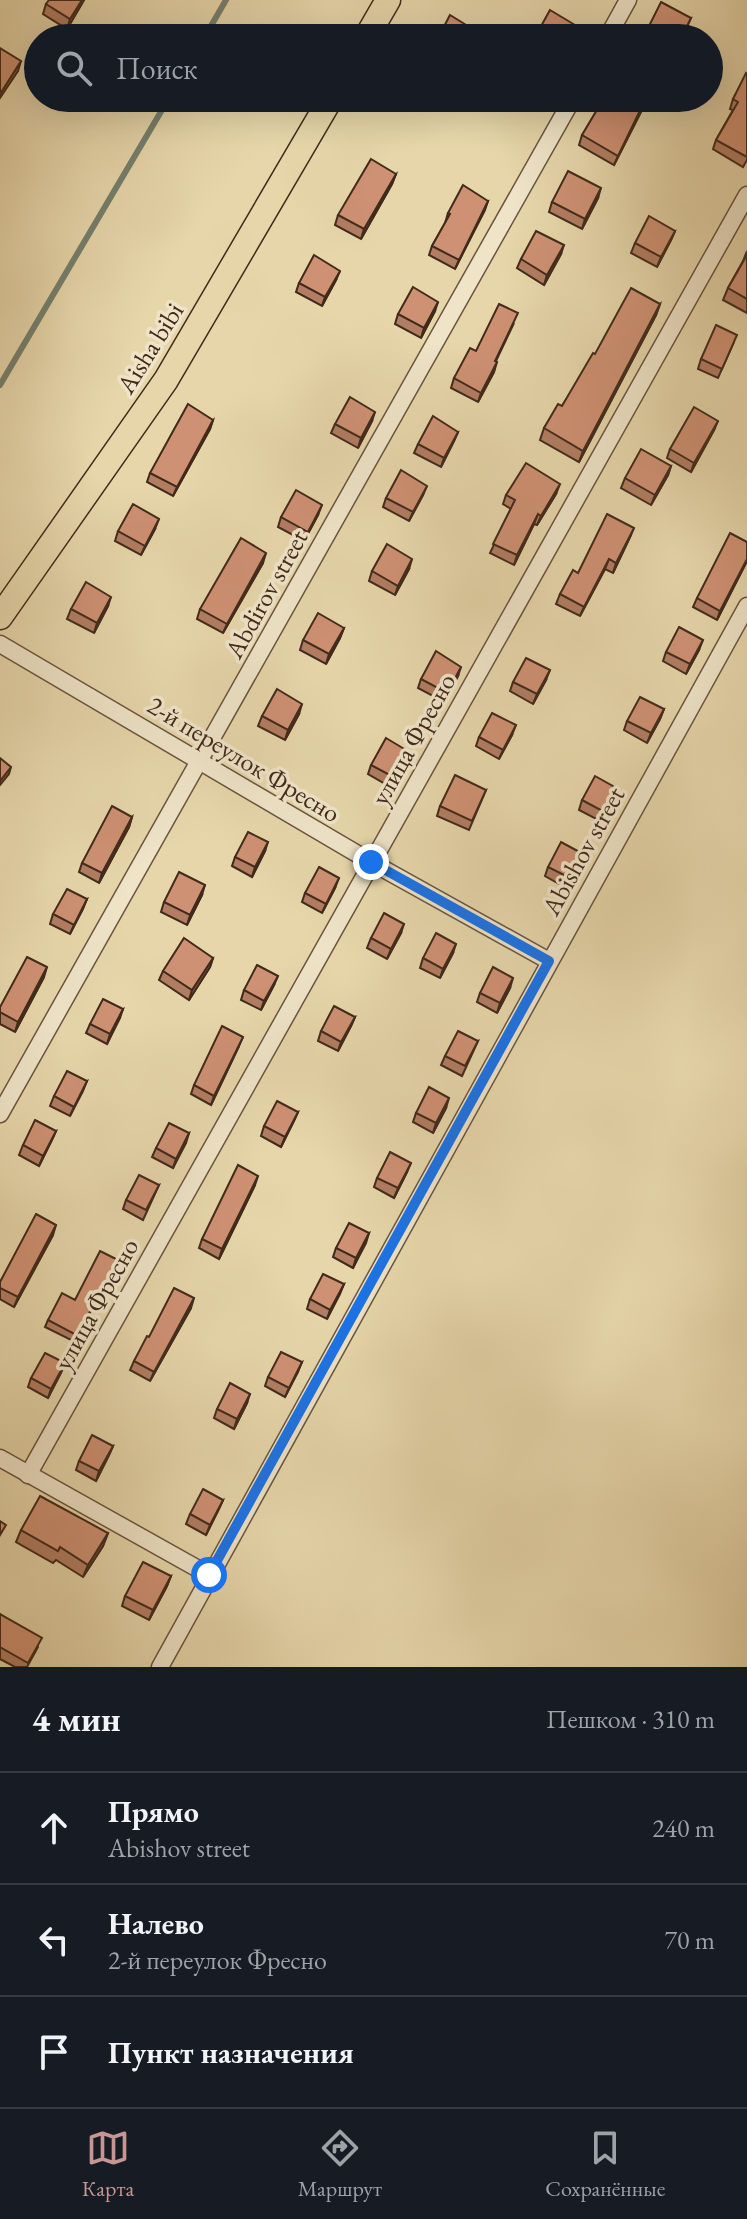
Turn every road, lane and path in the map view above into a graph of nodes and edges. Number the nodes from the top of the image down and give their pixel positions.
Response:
1 (388, 0) edge
2 (628, 0) edge
3 (374, 24) edge
4 (615, 24) edge
5 (323, 112) edge
6 (565, 112) edge
7 (747, 195) edge
8 (747, 606) edge
9 (0, 617) edge
10 (0, 644) edge
11 (200, 760) junction
12 (371, 862) junction
13 (549, 961) junction
14 (0, 1114) edge
15 (0, 1458) edge
16 (28, 1475) junction
17 (209, 1575) junction
18 (160, 1667) edge

1 - 3 main road
2 - 4 street
5 - 9 main road, Aisha bibi
6 - 11 street, Abdirov street
7 - 12 street, улица Фресно
8 - 13 street, Abishov street
10 - 11 street, 2-й переулок Фресно
11 - 12 street, 2-й переулок Фресно
11 - 14 street, Abdirov street
12 - 13 street, 2-й переулок Фресно
12 - 16 street, улица Фресно
13 - 17 street, Abishov street
15 - 16 street
16 - 17 street
17 - 18 street, Abishov street

